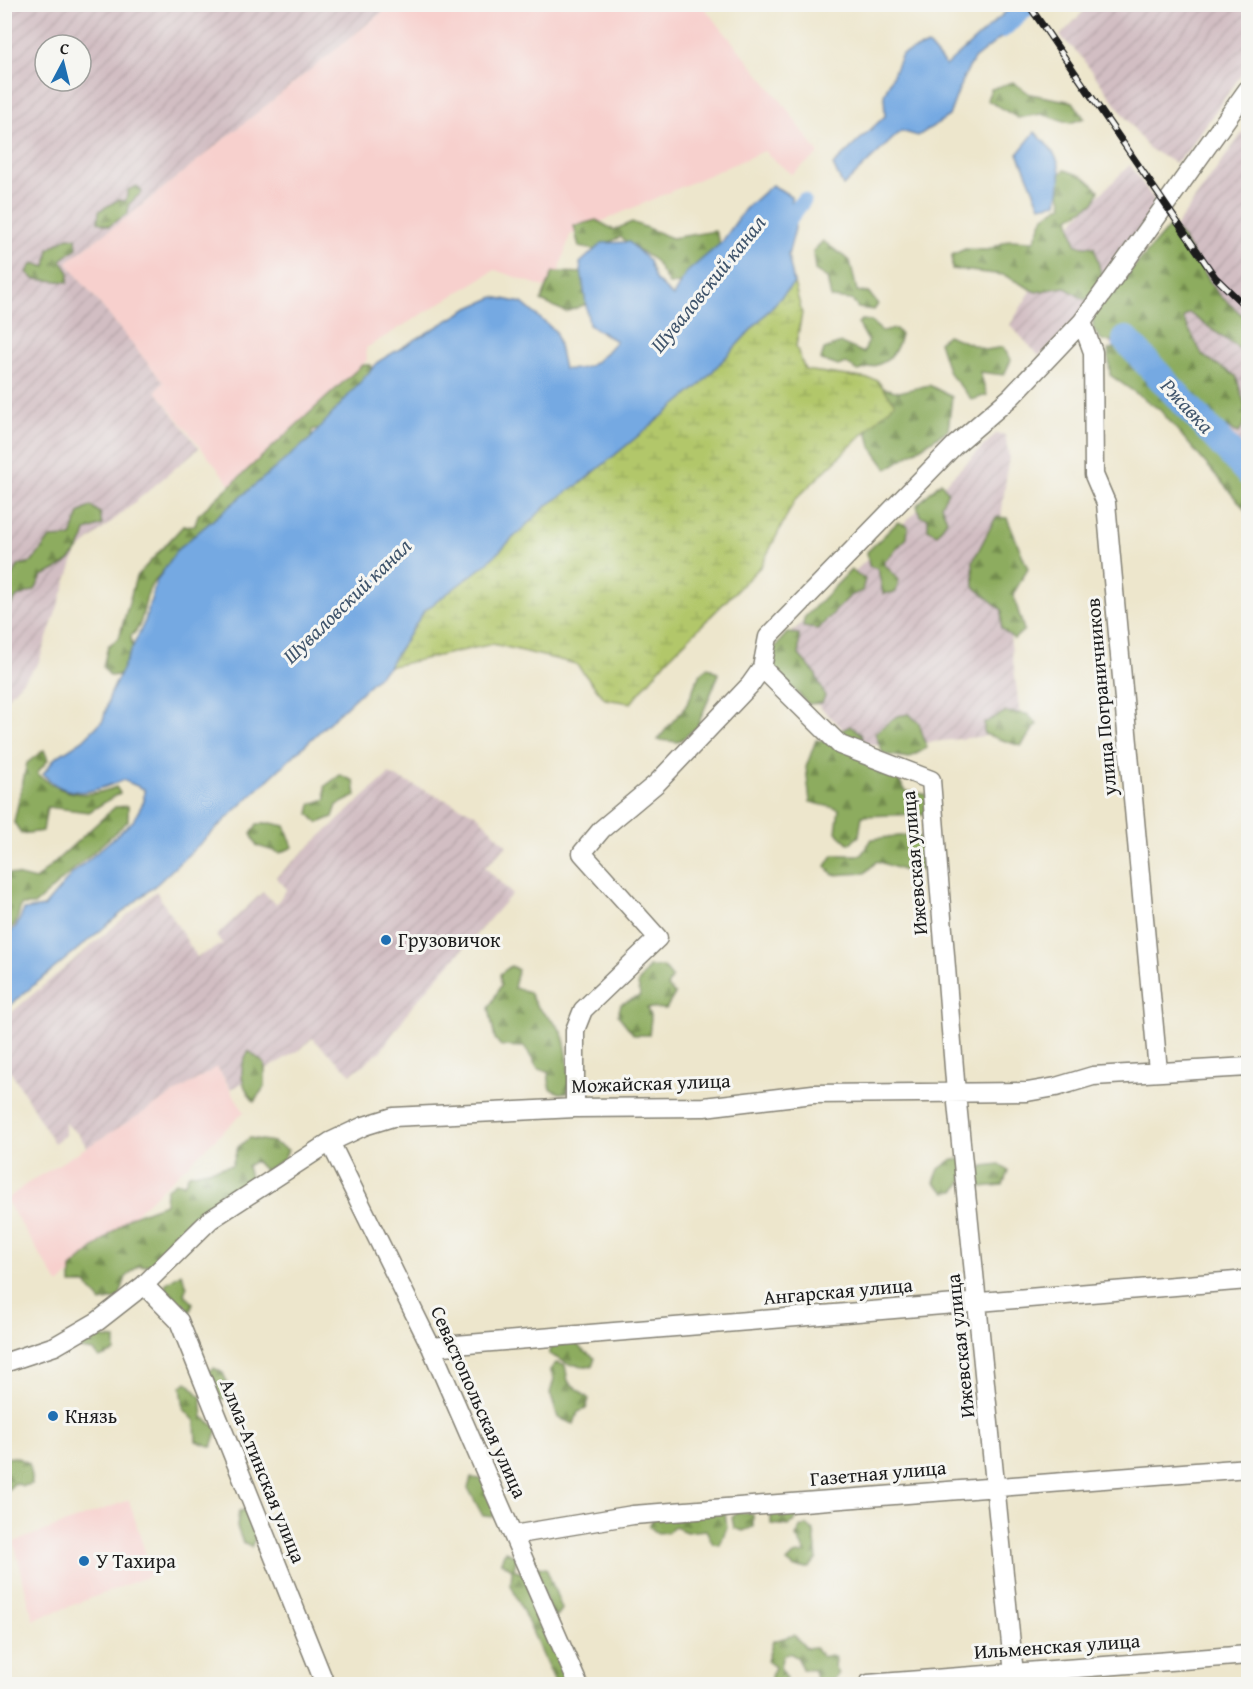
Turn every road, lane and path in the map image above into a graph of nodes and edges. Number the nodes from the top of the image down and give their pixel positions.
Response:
1 (1248, 89) edge
2 (1082, 322) junction
3 (762, 668) junction
4 (1248, 1067) edge
5 (1158, 1071) junction
6 (956, 1093) junction
7 (575, 1108) junction
8 (330, 1142) junction
9 (1248, 1280) edge
10 (144, 1286) junction
11 (978, 1302) junction
12 (431, 1347) junction
13 (4, 1363) edge
14 (1248, 1468) edge
15 (997, 1486) junction
16 (513, 1535) junction
17 (1248, 1655) edge
18 (1014, 1678) edge
19 (325, 1684) edge
20 (578, 1684) edge
21 (868, 1684) edge

1 - 2 street
2 - 3 street
2 - 5 street, улица Пограничников
3 - 6 street, Ижевская улица
3 - 7 street
4 - 5 street, Можайская улица
5 - 6 street, Можайская улица
6 - 7 street, Можайская улица
6 - 11 street, Ижевская улица
7 - 8 street, Можайская улица
8 - 10 street, Можайская улица
8 - 12 street, Севастопольская улица
9 - 11 street, Ангарская улица
10 - 13 street, Можайская улица
10 - 19 street, Алма-Атинская улица
11 - 12 street, Ангарская улица
11 - 15 street, Ижевская улица
12 - 16 street, Севастопольская улица
14 - 15 street, Газетная улица
15 - 16 street, Газетная улица
15 - 18 street, Ижевская улица
16 - 20 street, Севастопольская улица
17 - 18 street, Ильменская улица
18 - 21 street, Ильменская улица

